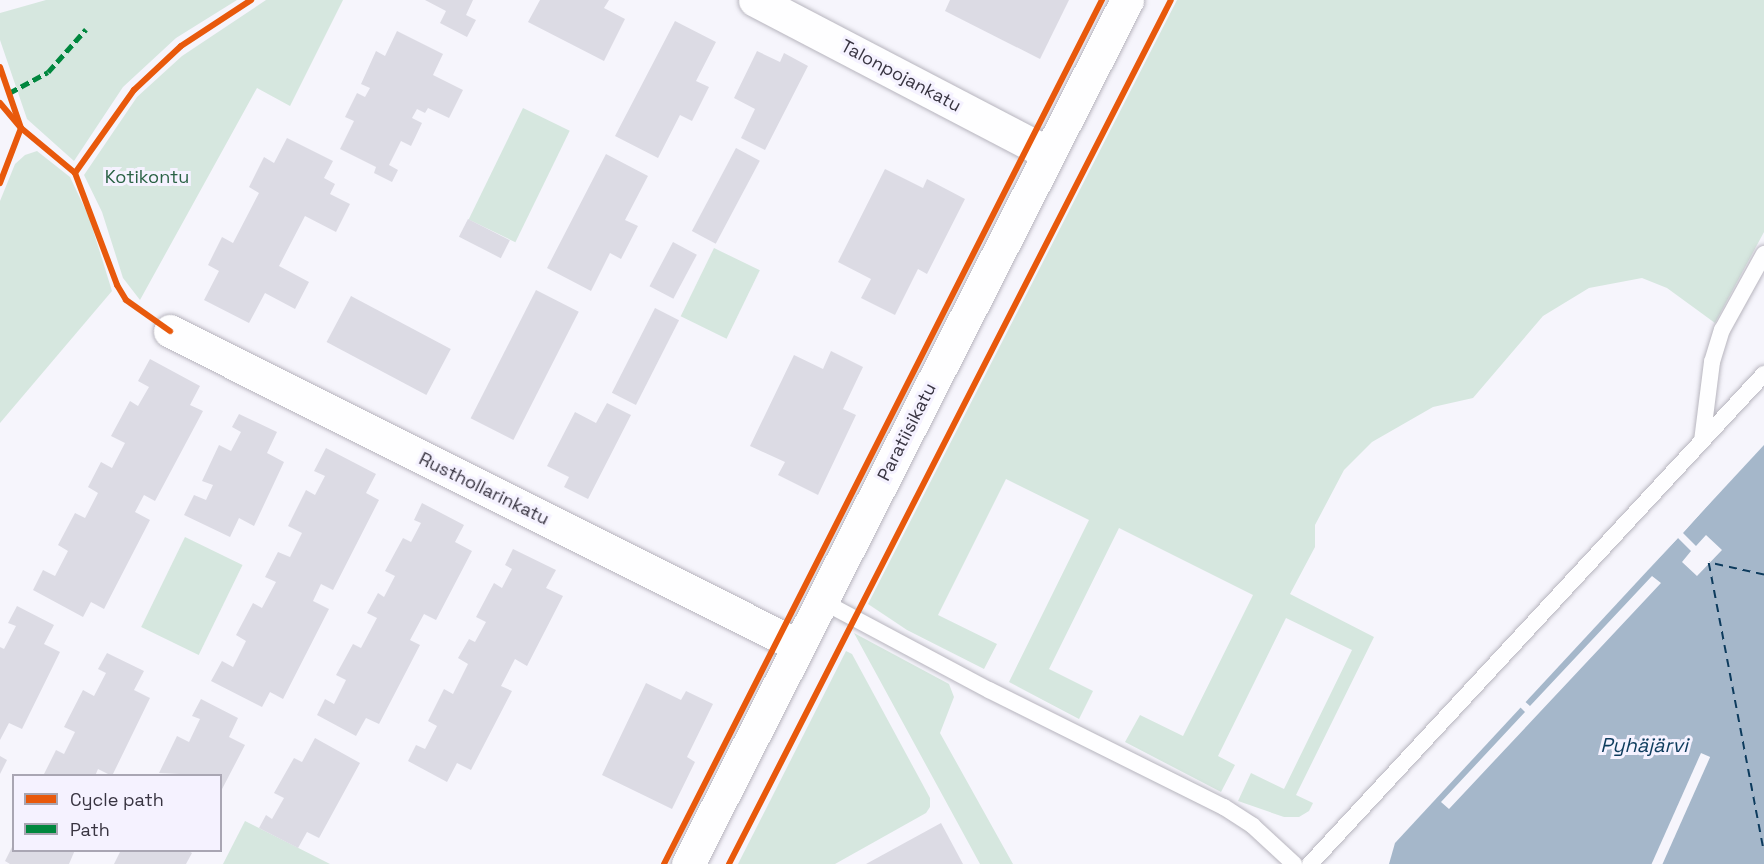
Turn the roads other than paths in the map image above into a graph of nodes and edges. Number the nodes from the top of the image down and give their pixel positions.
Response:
1 (755, 0) edge
2 (1127, 0) edge
3 (1048, 153) junction
4 (1764, 255) edge
5 (170, 331) dead end
6 (1764, 374) edge
7 (1702, 441) junction
8 (822, 601) junction
9 (799, 646) junction
10 (688, 864) edge
11 (1294, 864) edge
12 (1310, 864) edge

1 - 3 street, Talonpojankatu
2 - 3 street, Paratiisikatu
3 - 8 street, Paratiisikatu
4 - 7 lane
5 - 9 street, Rusthollarinkatu
6 - 7 lane
7 - 12 lane
8 - 9 street, Paratiisikatu
8 - 11 lane
9 - 10 street, Paratiisikatu

